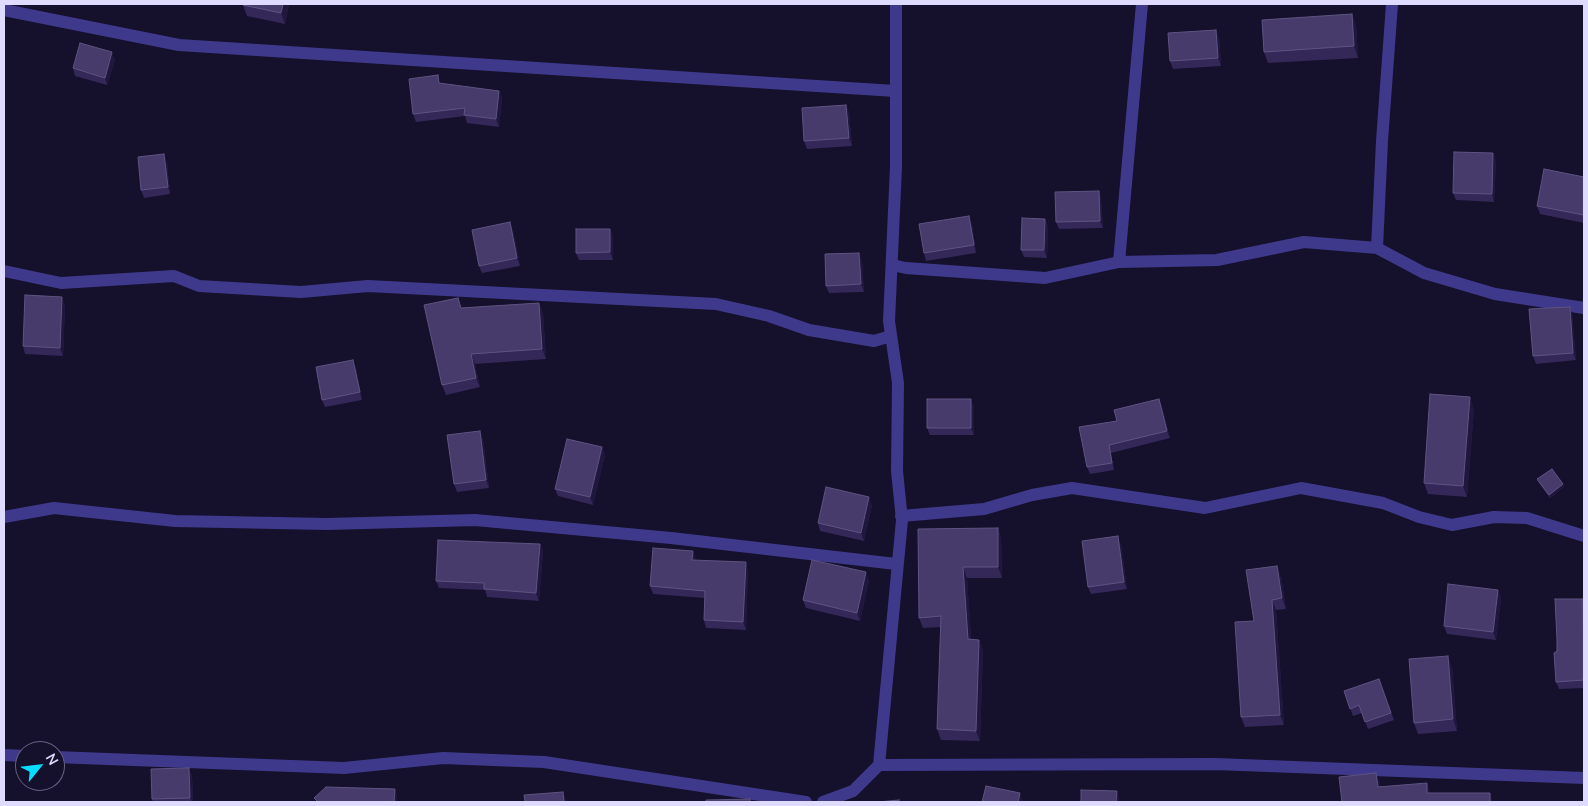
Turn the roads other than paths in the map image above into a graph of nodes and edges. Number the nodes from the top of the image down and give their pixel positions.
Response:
1 (896, 4) edge
2 (1142, 4) edge
3 (1392, 4) edge
4 (4, 10) edge
5 (895, 91) junction
6 (1377, 248) junction
7 (1118, 262) junction
8 (892, 265) junction
9 (4, 271) edge
10 (1584, 308) edge
11 (891, 336) junction
12 (901, 516) junction
13 (4, 518) edge
14 (1584, 536) edge
15 (896, 564) junction
16 (65, 757) edge
17 (879, 764) junction
18 (1584, 778) edge
19 (806, 802) edge
20 (823, 802) edge

1 - 5 street
2 - 7 street
3 - 6 street
4 - 5 street
5 - 8 street
6 - 7 street
6 - 10 street
7 - 8 street
8 - 11 street
9 - 11 street
11 - 12 street
12 - 14 street
12 - 15 street
13 - 15 street
15 - 17 street
16 - 19 street
17 - 18 street
17 - 20 street

